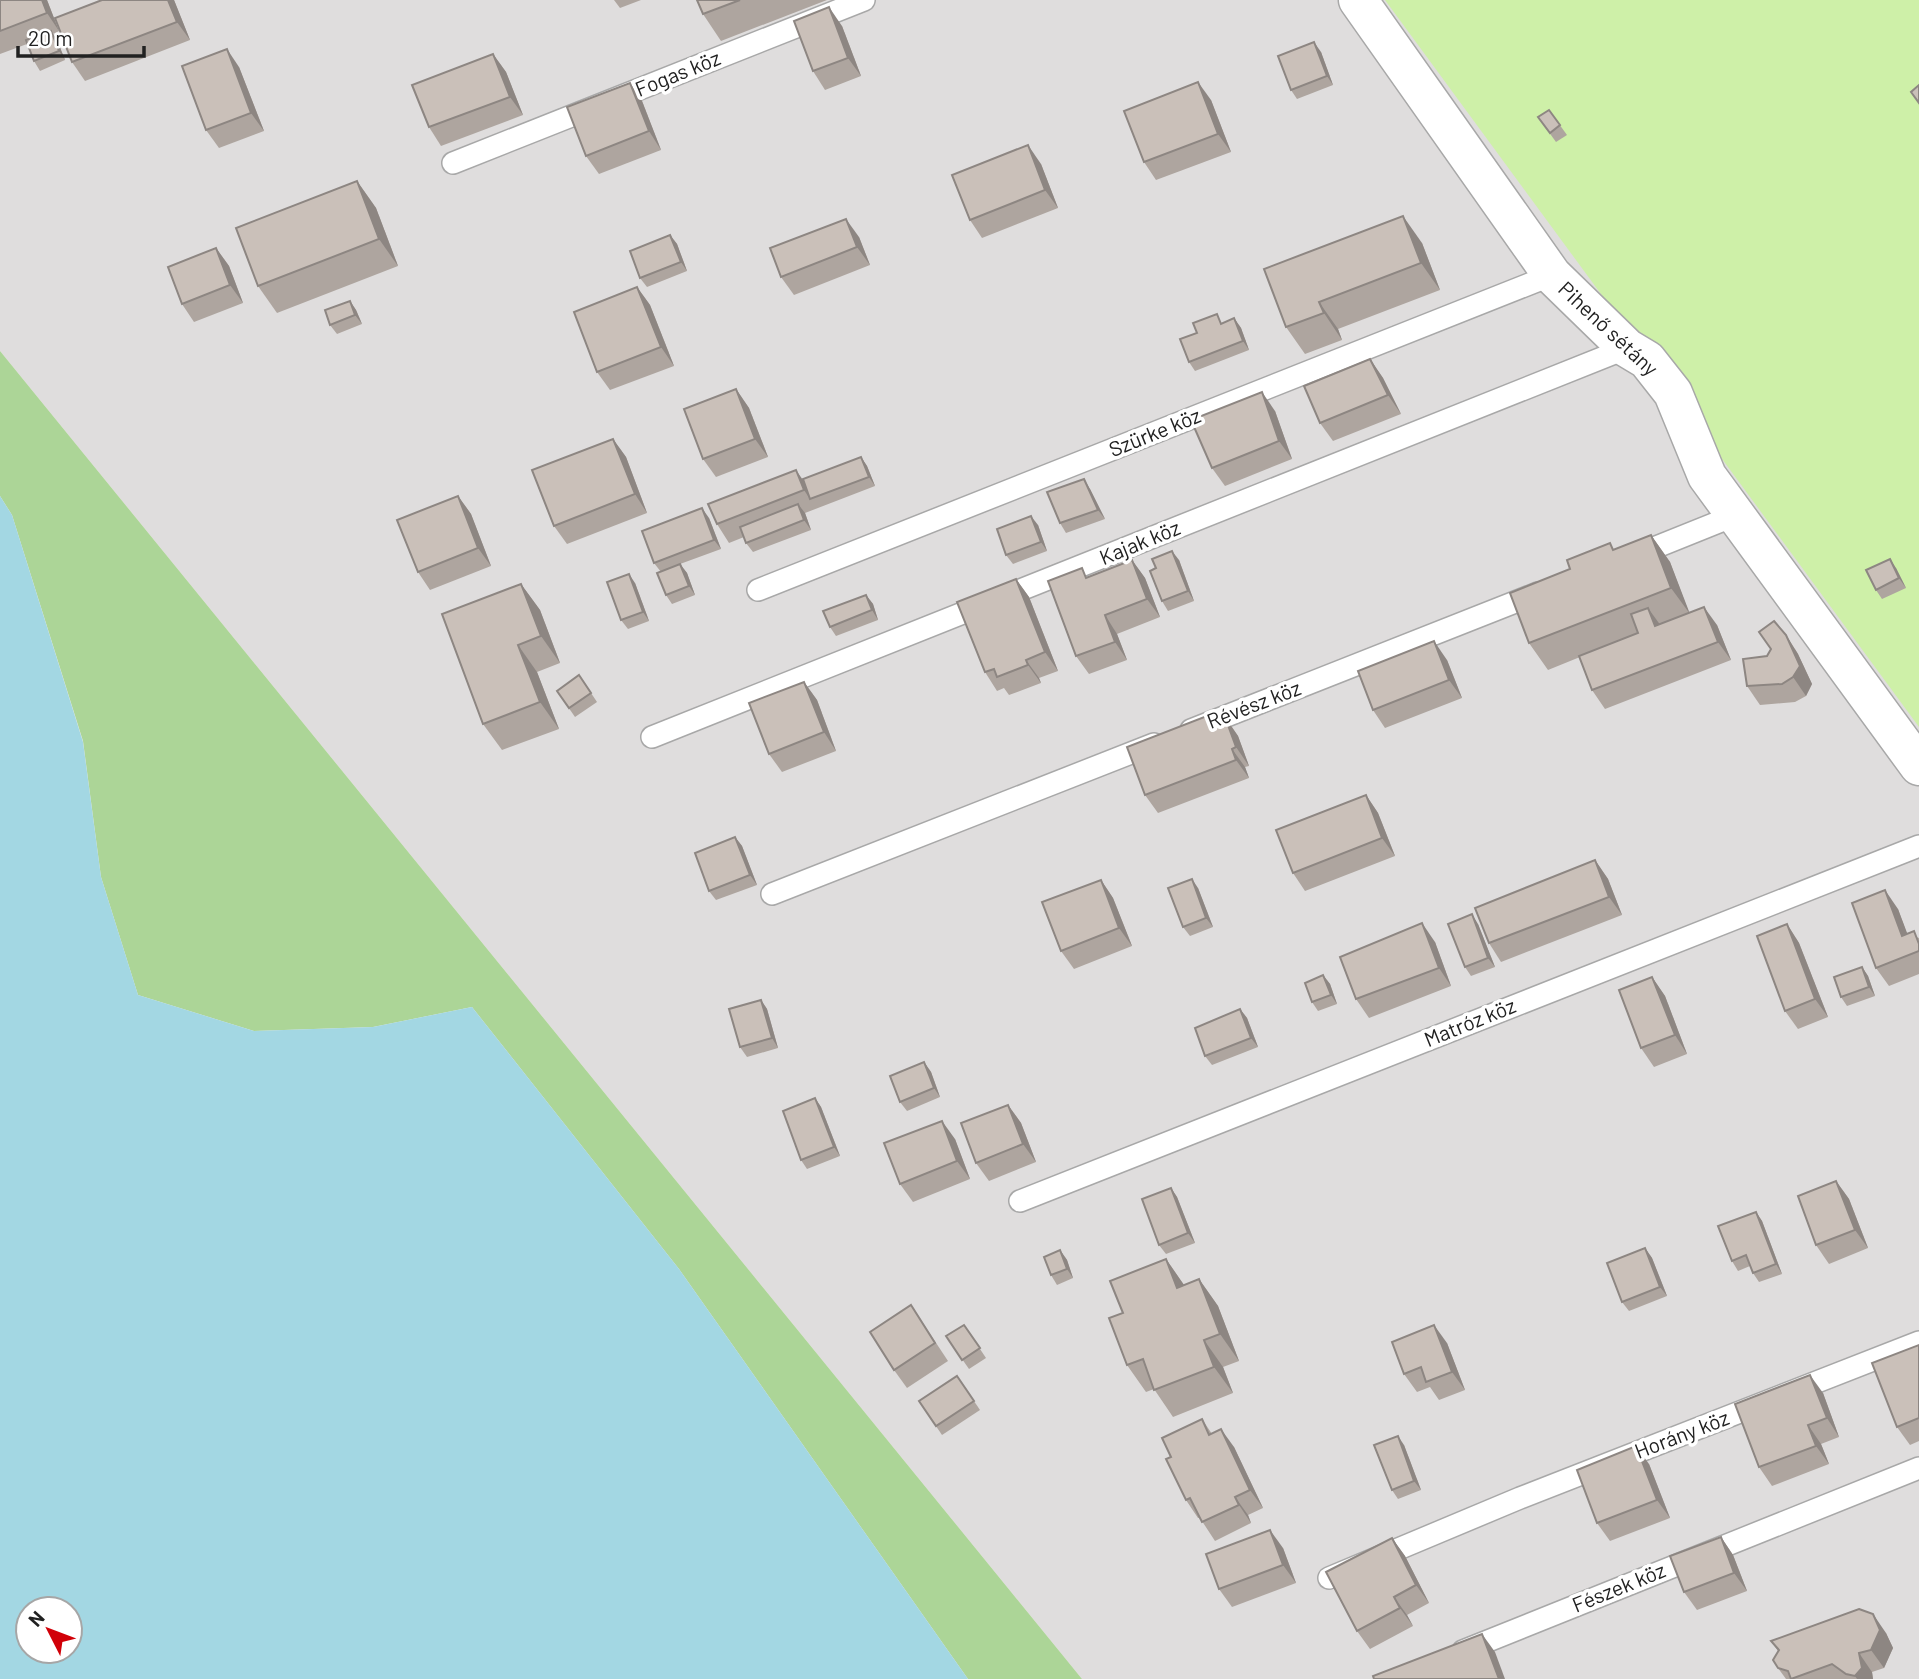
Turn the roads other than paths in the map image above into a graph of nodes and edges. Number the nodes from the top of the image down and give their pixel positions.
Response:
1 (864, 0) edge
2 (1358, 0) edge
3 (453, 163) dead end
4 (1552, 275) junction
5 (1627, 348) junction
6 (1736, 515) junction
7 (1619, 561) edge
8 (1553, 587) edge
9 (758, 590) dead end
10 (652, 737) dead end
11 (1919, 766) edge
12 (1919, 846) edge
13 (772, 894) dead end
14 (1020, 1200) dead end
15 (1919, 1342) edge
16 (1919, 1468) edge
17 (1329, 1578) edge
18 (1447, 1657) edge

1 - 3 lane, Fogas köz
2 - 4 street, Pihenő sétány
4 - 5 street, Pihenő sétány
4 - 9 lane, Szürke köz
5 - 6 street, Pihenő sétány
5 - 10 lane, Kajak köz
6 - 7 lane
6 - 11 street, Pihenő sétány
8 - 13 lane, Révész köz
12 - 14 lane, Matróz köz
15 - 17 lane, Horány köz
16 - 18 lane, Fészek köz

